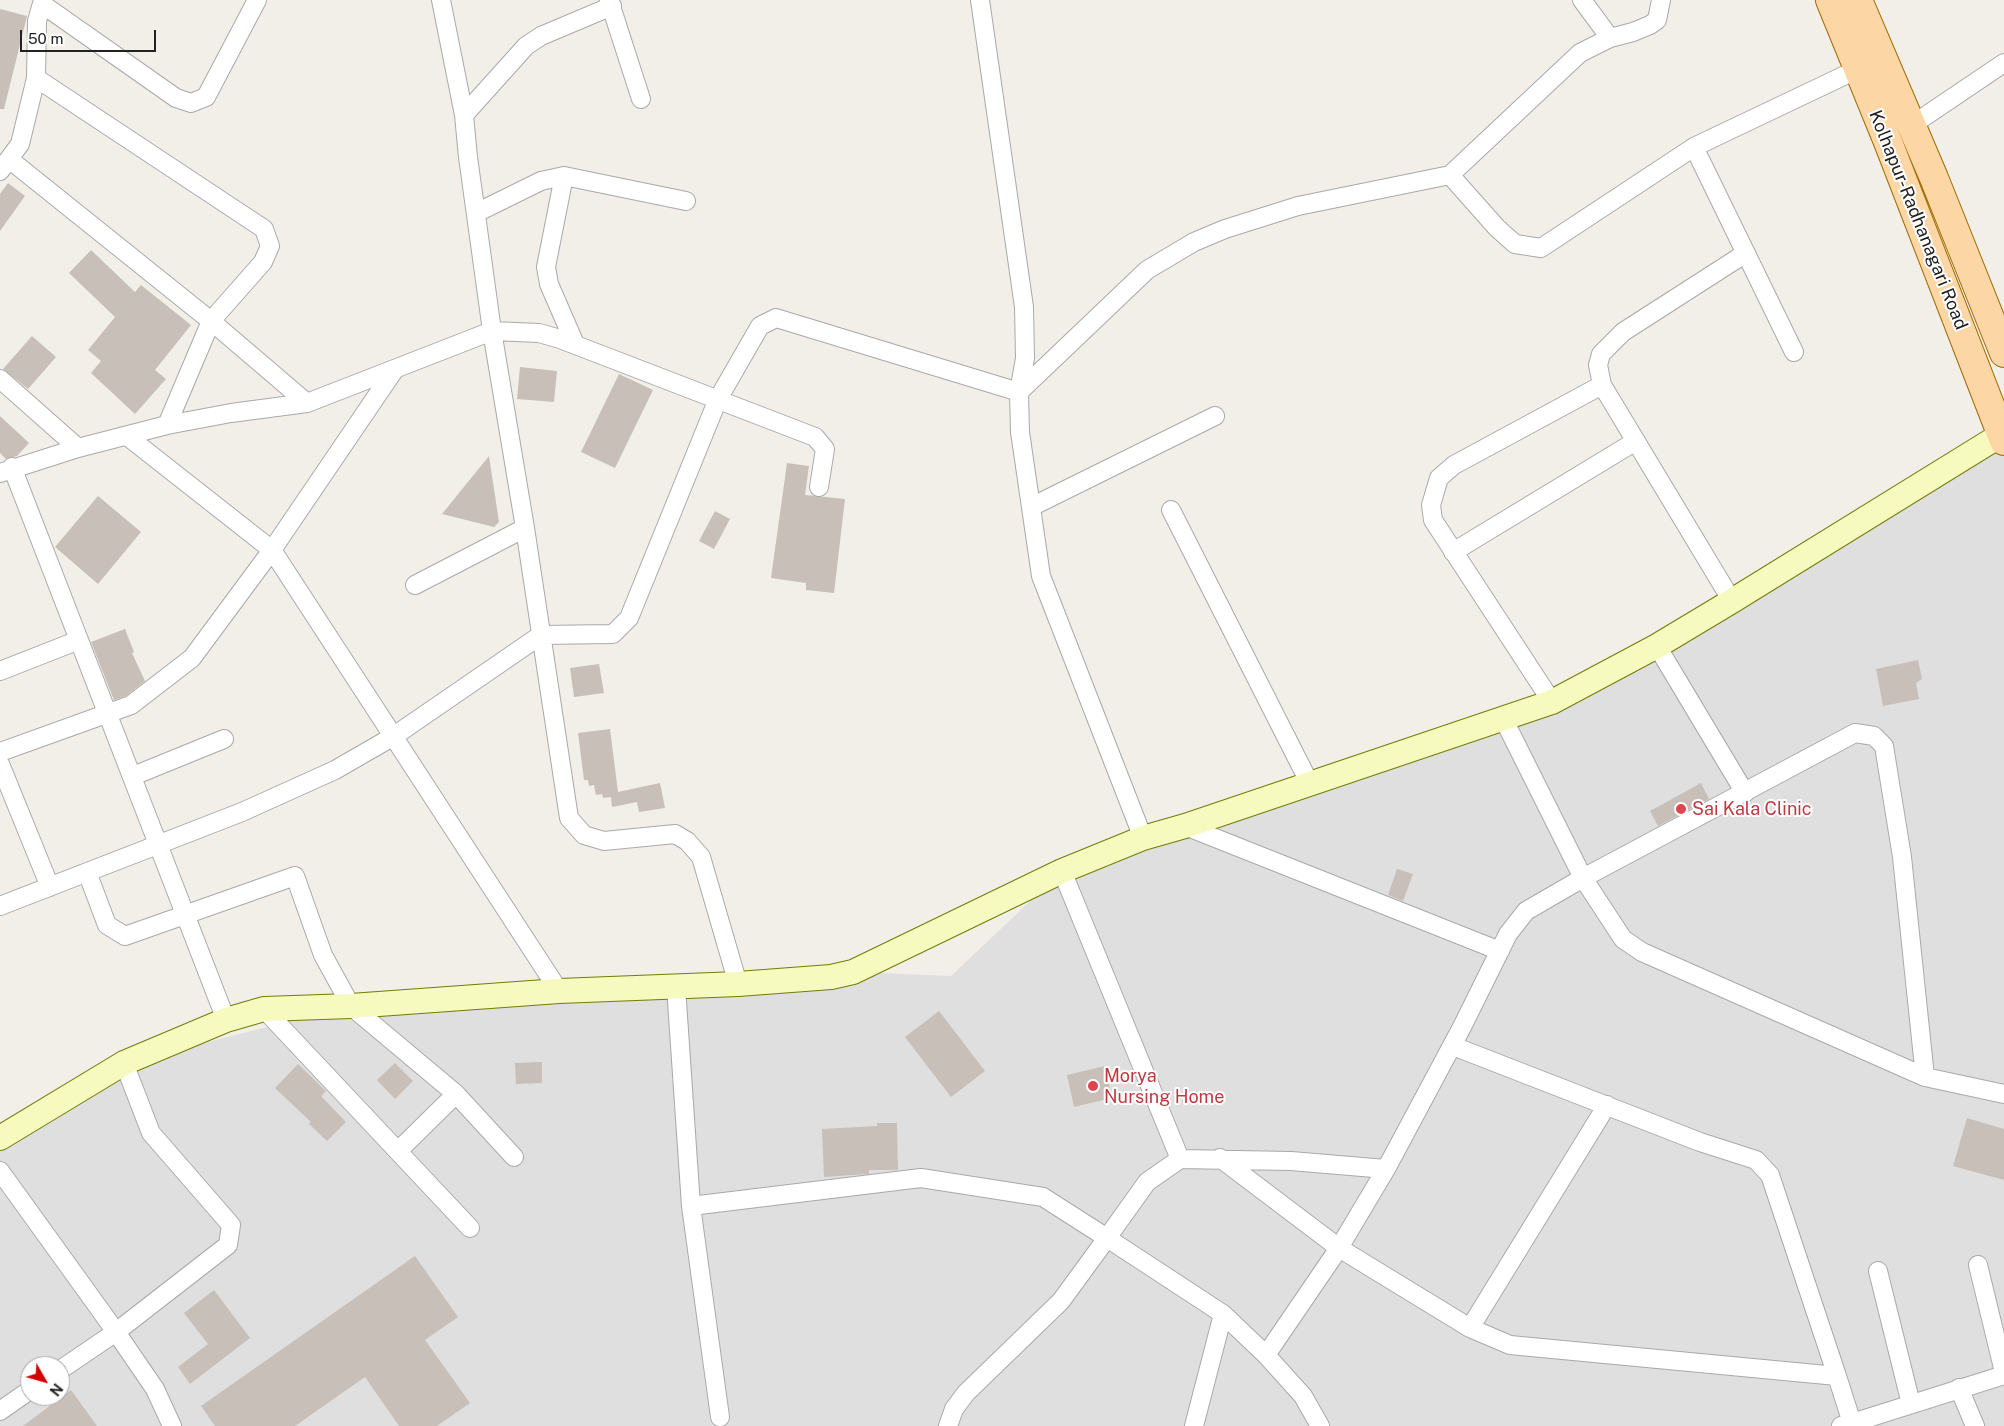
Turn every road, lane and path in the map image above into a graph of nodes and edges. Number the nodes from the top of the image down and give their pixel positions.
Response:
1 (257, 0) edge
2 (441, 0) edge
3 (980, 0) edge
4 (1582, 0) edge
5 (1661, 0) edge
6 (1830, 0) edge
7 (1858, 0) edge
8 (42, 2) edge
9 (610, 3) edge
10 (1610, 38) junction
11 (2004, 63) edge
12 (1858, 69) junction
13 (36, 78) junction
14 (641, 99) dead end
15 (464, 115) junction
16 (1912, 125) junction
17 (1888, 142) junction
18 (1694, 146) junction
19 (5, 165) edge
20 (1450, 174) junction
21 (564, 176) junction
22 (686, 201) dead end
23 (476, 213) junction
24 (1746, 253) junction
25 (211, 321) junction
26 (492, 331) junction
27 (575, 344) junction
28 (1794, 352) dead end
29 (2004, 353) edge
30 (395, 369) junction
31 (0, 378) edge
32 (1602, 385) junction
33 (1019, 392) junction
34 (718, 399) junction
35 (307, 403) junction
36 (1215, 416) dead end
37 (167, 425) junction
38 (127, 436) junction
39 (2004, 436) edge
40 (1636, 442) junction
41 (78, 448) junction
42 (6, 470) edge
43 (818, 487) dead end
44 (1031, 507) junction
45 (1171, 510) dead end
46 (525, 528) junction
47 (272, 550) junction
48 (1454, 552) junction
49 (415, 585) dead end
50 (1732, 601) junction
51 (541, 635) junction
52 (79, 640) junction
53 (1657, 646) junction
54 (0, 671) edge
55 (1552, 702) junction
56 (108, 714) junction
57 (1503, 718) junction
58 (394, 736) junction
59 (224, 739) dead end
60 (0, 752) edge
61 (0, 764) edge
62 (133, 776) junction
63 (1310, 784) junction
64 (1745, 792) junction
65 (1185, 826) junction
66 (1143, 838) junction
67 (159, 844) junction
68 (1062, 871) junction
69 (87, 872) junction
70 (1583, 878) junction
71 (50, 886) junction
72 (0, 906) edge
73 (186, 914) junction
74 (1500, 951) junction
75 (738, 984) junction
76 (676, 987) junction
77 (559, 991) junction
78 (351, 1006) junction
79 (264, 1008) junction
80 (226, 1020) junction
81 (1453, 1046) junction
82 (124, 1063) junction
83 (1925, 1077) junction
84 (456, 1094) junction
85 (2004, 1094) edge
86 (1607, 1105) junction
87 (0, 1138) edge
88 (399, 1150) junction
89 (514, 1157) dead end
90 (1220, 1158) junction
91 (1180, 1159) junction
92 (1386, 1169) junction
93 (0, 1171) edge
94 (691, 1206) junction
95 (470, 1228) dead end
96 (1107, 1238) junction
97 (1339, 1248) junction
98 (1978, 1265) dead end
99 (1878, 1271) dead end
100 (1223, 1314) junction
101 (1470, 1328) junction
102 (116, 1332) junction
103 (1266, 1355) junction
104 (70, 1363) edge
105 (2004, 1374) edge
106 (1836, 1376) junction
107 (1959, 1388) junction
108 (20, 1397) edge
109 (1911, 1404) junction
110 (0, 1411) edge
111 (720, 1417) dead end
112 (1849, 1425) edge
113 (172, 1426) edge
114 (948, 1426) edge
115 (1194, 1426) edge
116 (1320, 1426) edge
117 (1975, 1426) edge

1 - 8 street
2 - 15 street
3 - 33 street
4 - 10 street
5 - 10 street
6 - 12 main road, Kolhapur-Radhanagari Road
7 - 16 main road, Kolhapur-Radhanagari Road
8 - 13 street
9 - 14 street
9 - 15 street
10 - 20 street
11 - 16 street
12 - 17 main road, Kolhapur-Radhanagari Road
12 - 18 street
13 - 19 street
13 - 25 street
15 - 23 street
16 - 17 main road
16 - 29 main road, Kolhapur-Radhanagari Road
17 - 39 main road, Kolhapur-Radhanagari Road
18 - 20 street
18 - 24 street
19 - 25 street
20 - 33 street
21 - 22 street
21 - 23 street
21 - 27 street
23 - 26 street
24 - 28 street
24 - 32 street
25 - 35 street
25 - 37 street
26 - 27 street
26 - 30 street
26 - 46 street
27 - 34 street
30 - 35 street
30 - 47 street
31 - 41 street
32 - 40 street
32 - 48 street
33 - 34 street
33 - 44 street
34 - 43 street
34 - 51 street
35 - 37 street
36 - 44 street
37 - 38 street
38 - 41 street
38 - 47 street
39 - 50 main road
40 - 48 street
40 - 50 street
41 - 42 street
42 - 52 street
44 - 66 street
45 - 63 street
46 - 49 street
46 - 51 street
47 - 56 street
47 - 58 street
48 - 55 street
50 - 53 main road
51 - 58 street
51 - 75 street
52 - 54 street
52 - 56 street
53 - 55 main road
53 - 64 street
55 - 57 main road
56 - 60 street
56 - 62 street
57 - 63 main road
57 - 70 street
58 - 67 street
58 - 77 street
59 - 62 street
61 - 71 street
62 - 67 street
63 - 65 main road
64 - 70 street
64 - 83 street
65 - 66 main road
65 - 74 street
66 - 68 main road
67 - 69 street
67 - 73 street
68 - 75 main road
68 - 91 street
69 - 71 street
69 - 73 street
70 - 74 street
70 - 83 street
71 - 72 street
73 - 78 street
73 - 80 street
74 - 81 street
75 - 76 main road
76 - 77 main road
76 - 94 street
77 - 78 main road
78 - 79 main road
78 - 84 street
79 - 80 main road
79 - 88 street
80 - 82 main road
81 - 86 street
81 - 92 street
82 - 87 main road
82 - 102 street
83 - 85 street
84 - 88 street
84 - 89 street
86 - 101 street
86 - 106 street
88 - 95 street
90 - 91 street
90 - 92 street
90 - 97 street
91 - 96 street
92 - 97 street
93 - 102 street
94 - 96 street
94 - 111 street
96 - 100 street
96 - 114 street
97 - 101 street
97 - 103 street
98 - 105 street
99 - 109 street
100 - 103 street
100 - 115 street
101 - 106 street
102 - 104 street
102 - 113 street
103 - 116 street
105 - 107 street
106 - 112 street
107 - 109 street
107 - 117 street
108 - 110 street
109 - 112 street

